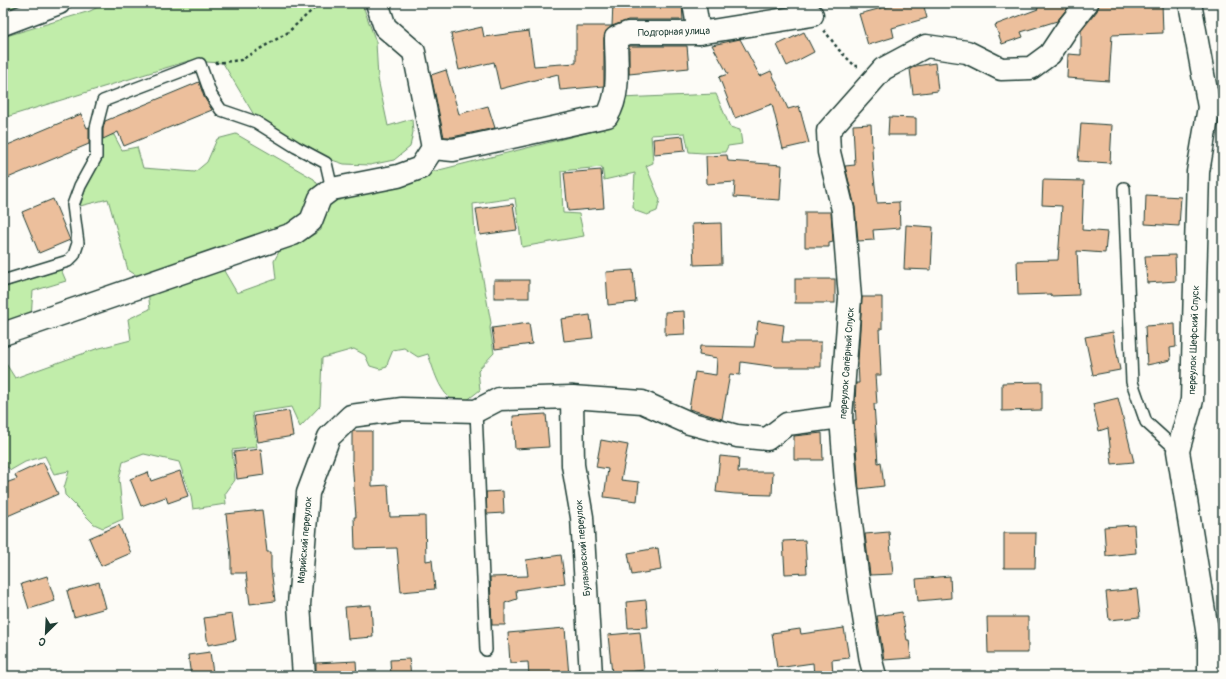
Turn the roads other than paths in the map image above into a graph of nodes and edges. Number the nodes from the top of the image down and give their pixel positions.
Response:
1 (59, 3) edge
2 (377, 3) edge
3 (694, 3) edge
4 (1088, 3) edge
5 (1190, 3) edge
6 (812, 15) road end
7 (3, 24) edge
8 (699, 32) junction
9 (433, 148) junction
10 (1124, 188) dead end
11 (332, 189) junction
12 (3, 281) edge
13 (3, 334) edge
14 (572, 397) junction
15 (476, 410) junction
16 (841, 417) junction
17 (1178, 451) junction
18 (486, 650) dead end
19 (304, 676) edge
20 (591, 676) edge
21 (875, 676) edge
22 (1209, 676) edge

1 - 7 street
2 - 9 street
3 - 8 street
4 - 16 street, переулок Сапёрный Спуск
5 - 17 street, переулок Шефский Спуск
6 - 8 street, Подгорная улица
8 - 9 street, Подгорная улица
9 - 11 street
10 - 17 lane
11 - 12 lane
11 - 13 street
14 - 15 street
14 - 16 street
14 - 20 street, Булановский переулок
15 - 18 lane
15 - 19 street, Марийский переулок
16 - 21 street, переулок Сапёрный Спуск
17 - 22 street, переулок Шефский Спуск

